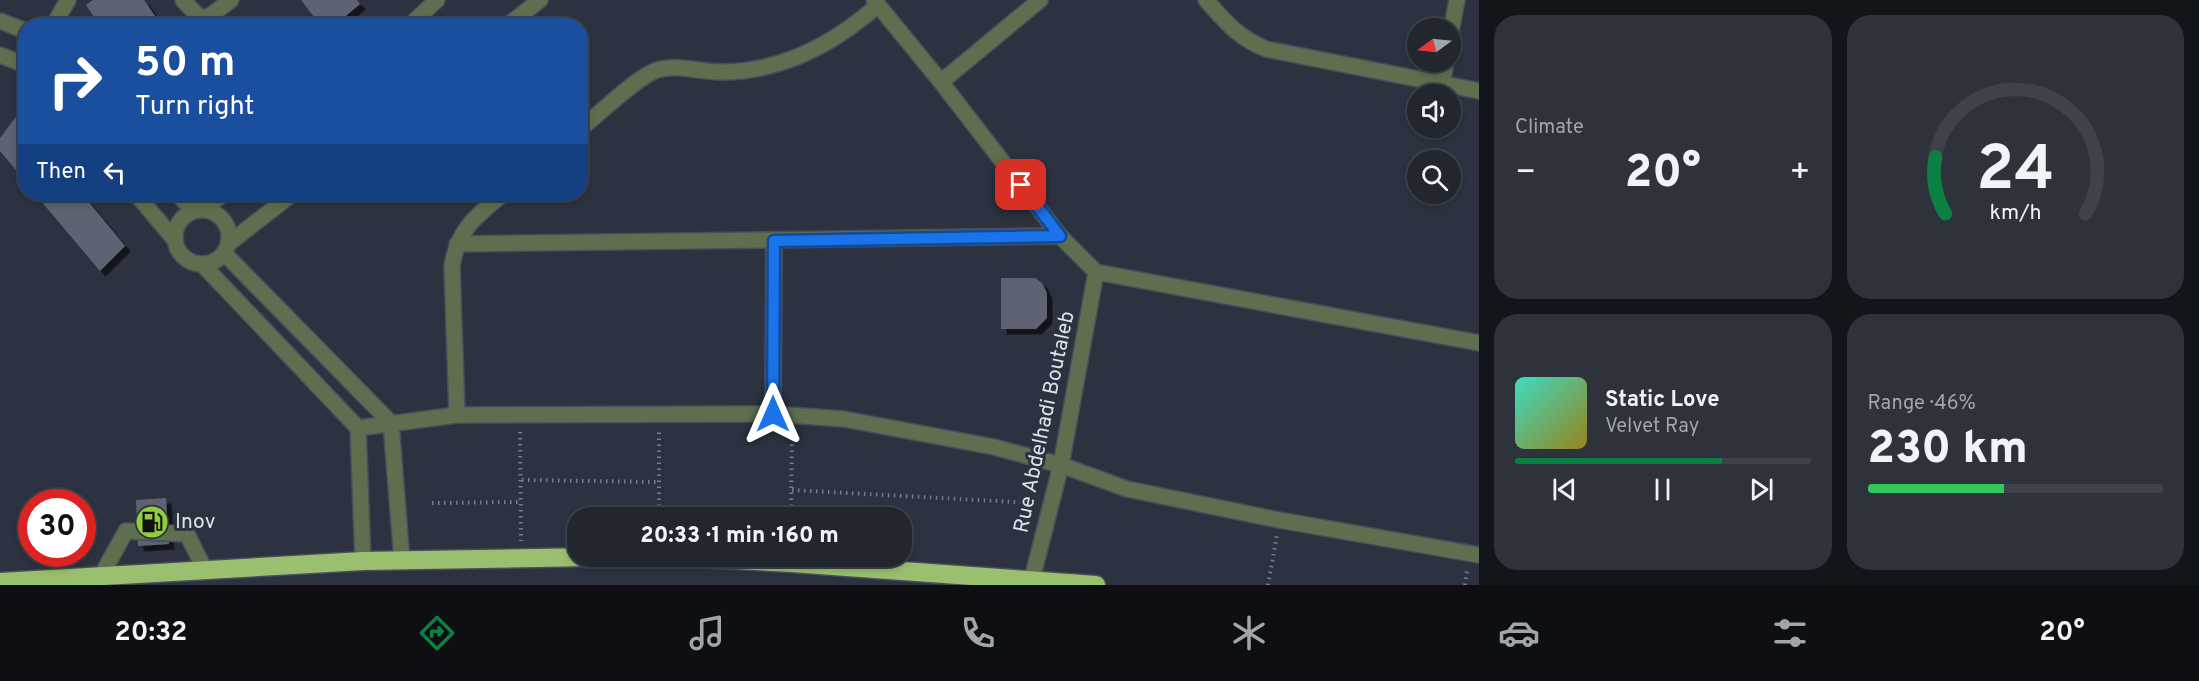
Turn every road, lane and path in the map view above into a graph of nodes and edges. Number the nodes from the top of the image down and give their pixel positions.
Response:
1 (68, 0) edge
2 (183, 0) edge
3 (231, 0) edge
4 (437, 0) edge
5 (540, 0) edge
6 (1040, 0) edge
7 (1206, 0) edge
8 (1457, 0) edge
9 (876, 3) edge
10 (58, 18) edge
11 (418, 18) edge
12 (517, 18) edge
13 (1454, 18) edge
14 (0, 21) edge
15 (18, 28) edge
16 (0, 55) edge
17 (18, 62) edge
18 (1444, 72) edge
19 (941, 82) junction
20 (1442, 84) joint
21 (1461, 88) edge
22 (1479, 91) edge
23 (588, 123) edge
24 (142, 201) edge
25 (187, 201) edge
26 (212, 201) edge
27 (284, 201) edge
28 (494, 201) edge
29 (199, 210) junction
30 (1060, 236) junction
31 (174, 239) junction
32 (774, 241) junction
33 (458, 244) junction
34 (226, 249) junction
35 (202, 264) junction
36 (1096, 272) junction
37 (1479, 343) edge
38 (773, 414) junction
39 (792, 414) junction
40 (457, 415) junction
41 (520, 415) junction
42 (659, 415) junction
43 (391, 423) junction
44 (358, 428) junction
45 (1061, 465) junction
46 (522, 480) junction
47 (659, 482) junction
48 (792, 490) junction
49 (522, 502) junction
50 (432, 503) dead end
51 (1052, 504) junction
52 (659, 507) edge
53 (791, 507) edge
54 (1279, 520) junction
55 (1479, 555) edge
56 (567, 559) edge
57 (520, 560) junction
58 (363, 561) junction
59 (402, 561) junction
60 (838, 567) edge
61 (205, 570) junction
62 (101, 576) junction
63 (1032, 579) junction
64 (0, 582) edge
65 (1096, 585) edge
66 (1268, 585) edge

1 - 10 street
2 - 3 street
4 - 11 street
5 - 12 street
6 - 19 street
7 - 20 street
8 - 13 street
9 - 19 street
9 - 23 street
14 - 15 street
16 - 17 street
18 - 20 street
19 - 30 street
21 - 22 street
24 - 31 street
25 - 29 street
26 - 29 street
27 - 34 street
28 - 33 street
29 - 31 street
29 - 34 street
30 - 32 street
30 - 36 street
31 - 35 street
32 - 33 street
32 - 38 street
33 - 40 street
34 - 35 street
34 - 43 street
35 - 44 street
36 - 37 street
36 - 45 street, Rue Abdelhadi Boutaleb
38 - 39 street
38 - 42 street
39 - 45 street
39 - 48 path
40 - 41 street
40 - 43 street
41 - 42 street
41 - 46 path
42 - 47 path
43 - 44 street
43 - 59 street
44 - 58 street
45 - 51 street, Rue Abdelhadi Boutaleb
45 - 54 street
46 - 47 path
46 - 49 path
47 - 52 path
48 - 51 path
48 - 53 path
49 - 50 path
49 - 57 path
51 - 63 street, Rue Abdelhadi Boutaleb
54 - 55 street
54 - 66 path
56 - 57 highway
57 - 59 highway
58 - 59 highway
58 - 61 highway
60 - 63 highway
61 - 62 highway
61 - 62 street
62 - 64 highway
63 - 65 highway

